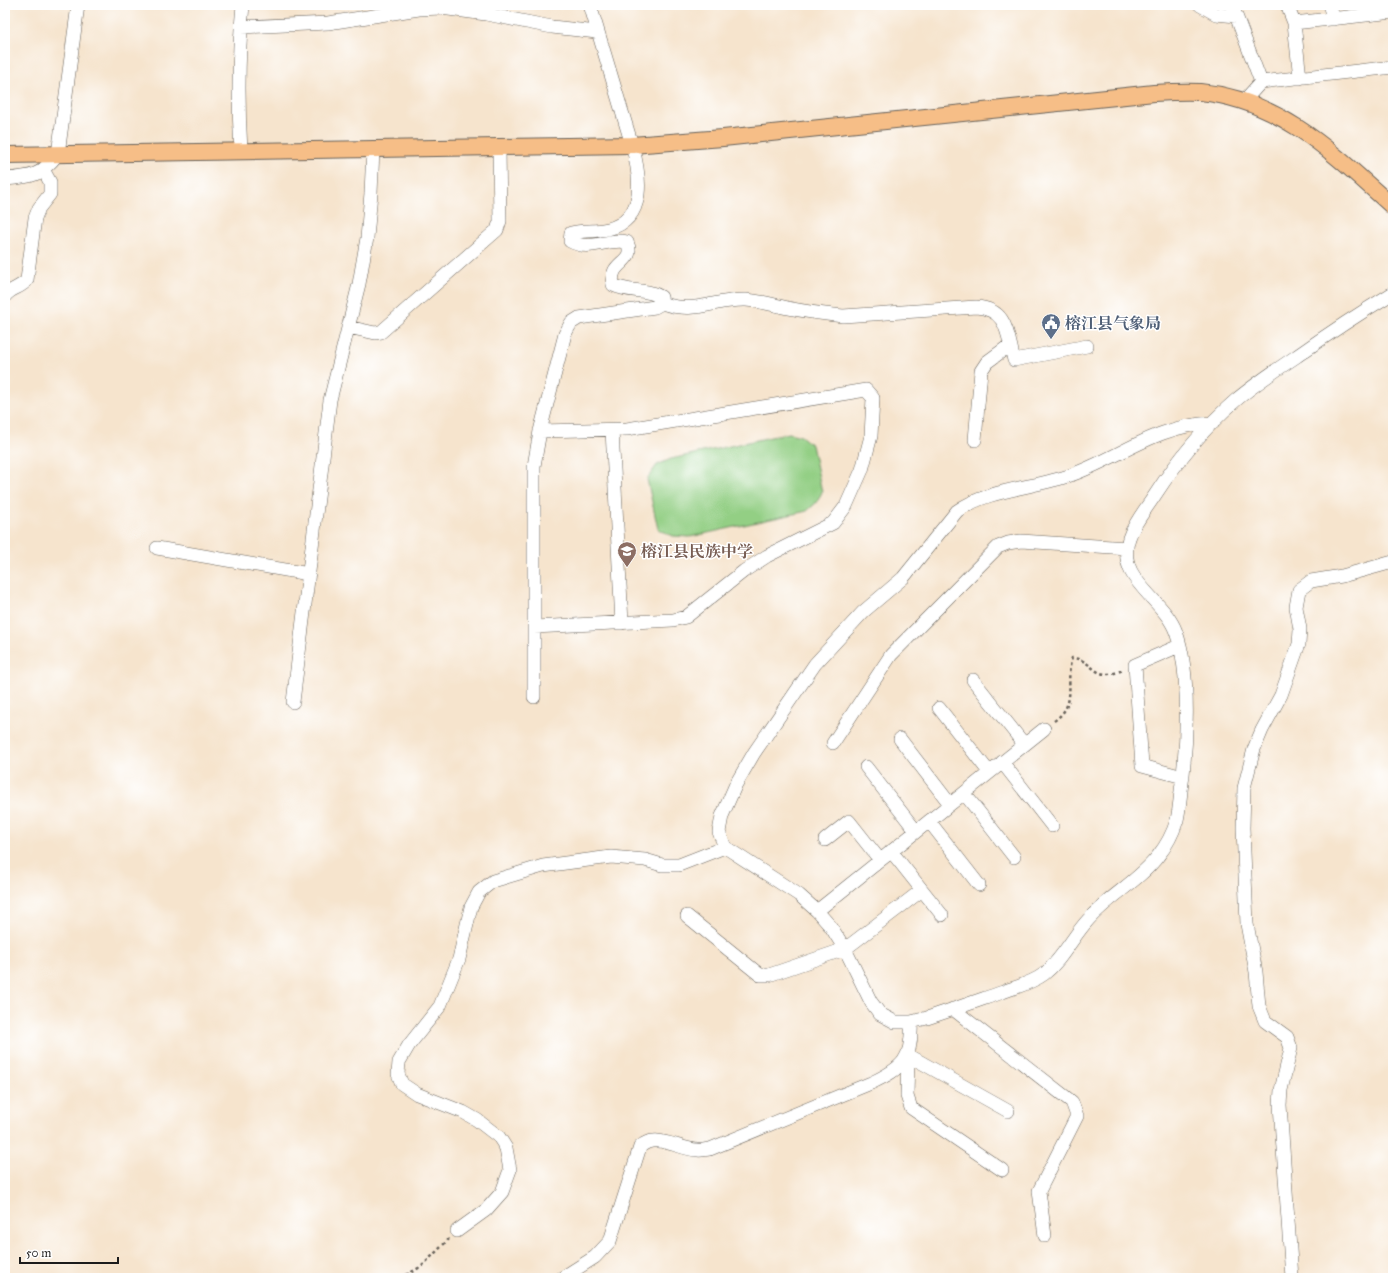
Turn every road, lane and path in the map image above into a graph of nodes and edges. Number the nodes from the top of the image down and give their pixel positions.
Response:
1 (78, 5) edge
2 (243, 5) edge
3 (590, 5) edge
4 (1200, 5) edge
5 (1287, 5) edge
6 (1329, 5) edge
7 (1372, 10) edge
8 (1234, 11) edge
9 (1393, 12) edge
10 (1334, 19) junction
11 (1294, 23) junction
12 (241, 27) junction
13 (597, 32) junction
14 (1393, 67) edge
15 (1300, 78) junction
16 (1261, 82) junction
17 (1244, 101) junction
18 (632, 145) junction
19 (499, 148) junction
20 (373, 150) junction
21 (241, 152) junction
22 (58, 154) junction
23 (5, 155) edge
24 (44, 171) junction
25 (5, 179) edge
26 (1393, 207) edge
27 (1393, 293) edge
28 (5, 296) edge
29 (662, 303) junction
30 (348, 327) junction
31 (1010, 345) junction
32 (1087, 346) dead end
33 (1213, 423) junction
34 (612, 430) junction
35 (540, 431) junction
36 (975, 440) dead end
37 (157, 548) dead end
38 (1127, 548) junction
39 (1393, 562) edge
40 (309, 574) junction
41 (622, 623) junction
42 (534, 627) junction
43 (1179, 646) junction
44 (1135, 665) junction
45 (973, 680) dead end
46 (534, 698) dead end
47 (293, 702) dead end
48 (938, 708) dead end
49 (1044, 729) joint
50 (900, 739) dead end
51 (833, 743) dead end
52 (1024, 744) junction
53 (1002, 762) junction
54 (866, 767) dead end
55 (989, 772) junction
56 (1183, 777) junction
57 (964, 793) junction
58 (950, 804) junction
59 (929, 821) junction
60 (1052, 826) dead end
61 (916, 831) junction
62 (825, 840) dead end
63 (725, 847) junction
64 (891, 851) junction
65 (1014, 857) dead end
66 (880, 860) junction
67 (979, 885) dead end
68 (922, 890) junction
69 (817, 910) junction
70 (942, 915) dead end
71 (688, 916) dead end
72 (845, 949) junction
73 (953, 1009) junction
74 (911, 1022) junction
75 (908, 1055) junction
76 (1008, 1111) dead end
77 (1002, 1170) dead end
78 (457, 1231) joint
79 (1045, 1236) dead end
80 (401, 1278) edge
81 (562, 1278) edge
82 (1292, 1278) edge

1 - 22 street
2 - 12 street
3 - 13 street
4 - 8 street
5 - 11 street
6 - 10 street
7 - 9 street
7 - 10 street
8 - 16 street
10 - 11 street
11 - 15 street
12 - 13 street
12 - 21 street
13 - 18 street
14 - 15 street
15 - 16 street
16 - 17 street
17 - 18 main road
17 - 26 main road
18 - 19 main road
18 - 29 street
19 - 20 main road
19 - 30 street
20 - 21 main road
20 - 30 street
21 - 22 main road
22 - 23 main road
22 - 24 street
24 - 25 street
24 - 28 street
27 - 33 street
29 - 31 street
29 - 35 street
30 - 40 street
31 - 32 street
31 - 36 street
33 - 38 street
33 - 63 street
34 - 35 street
34 - 41 street
34 - 41 street
35 - 42 street
37 - 40 street
38 - 43 street
38 - 51 street
39 - 82 street
40 - 47 street
41 - 42 street
42 - 46 street
43 - 44 street
43 - 56 street
44 - 49 path
44 - 56 street
45 - 52 street
48 - 55 street
49 - 52 street
50 - 58 street
52 - 53 street
53 - 55 street
53 - 60 street
54 - 61 street
55 - 57 street
56 - 73 street
57 - 58 street
57 - 65 street
58 - 59 street
59 - 61 street
59 - 67 street
61 - 64 street
62 - 66 street
63 - 69 street
63 - 78 street
64 - 66 street
64 - 68 street
66 - 69 street
68 - 70 street
68 - 72 street
69 - 72 street
71 - 72 street
72 - 74 street
73 - 74 street
73 - 79 street
74 - 75 street
75 - 76 street
75 - 77 street
75 - 81 street
78 - 80 path

